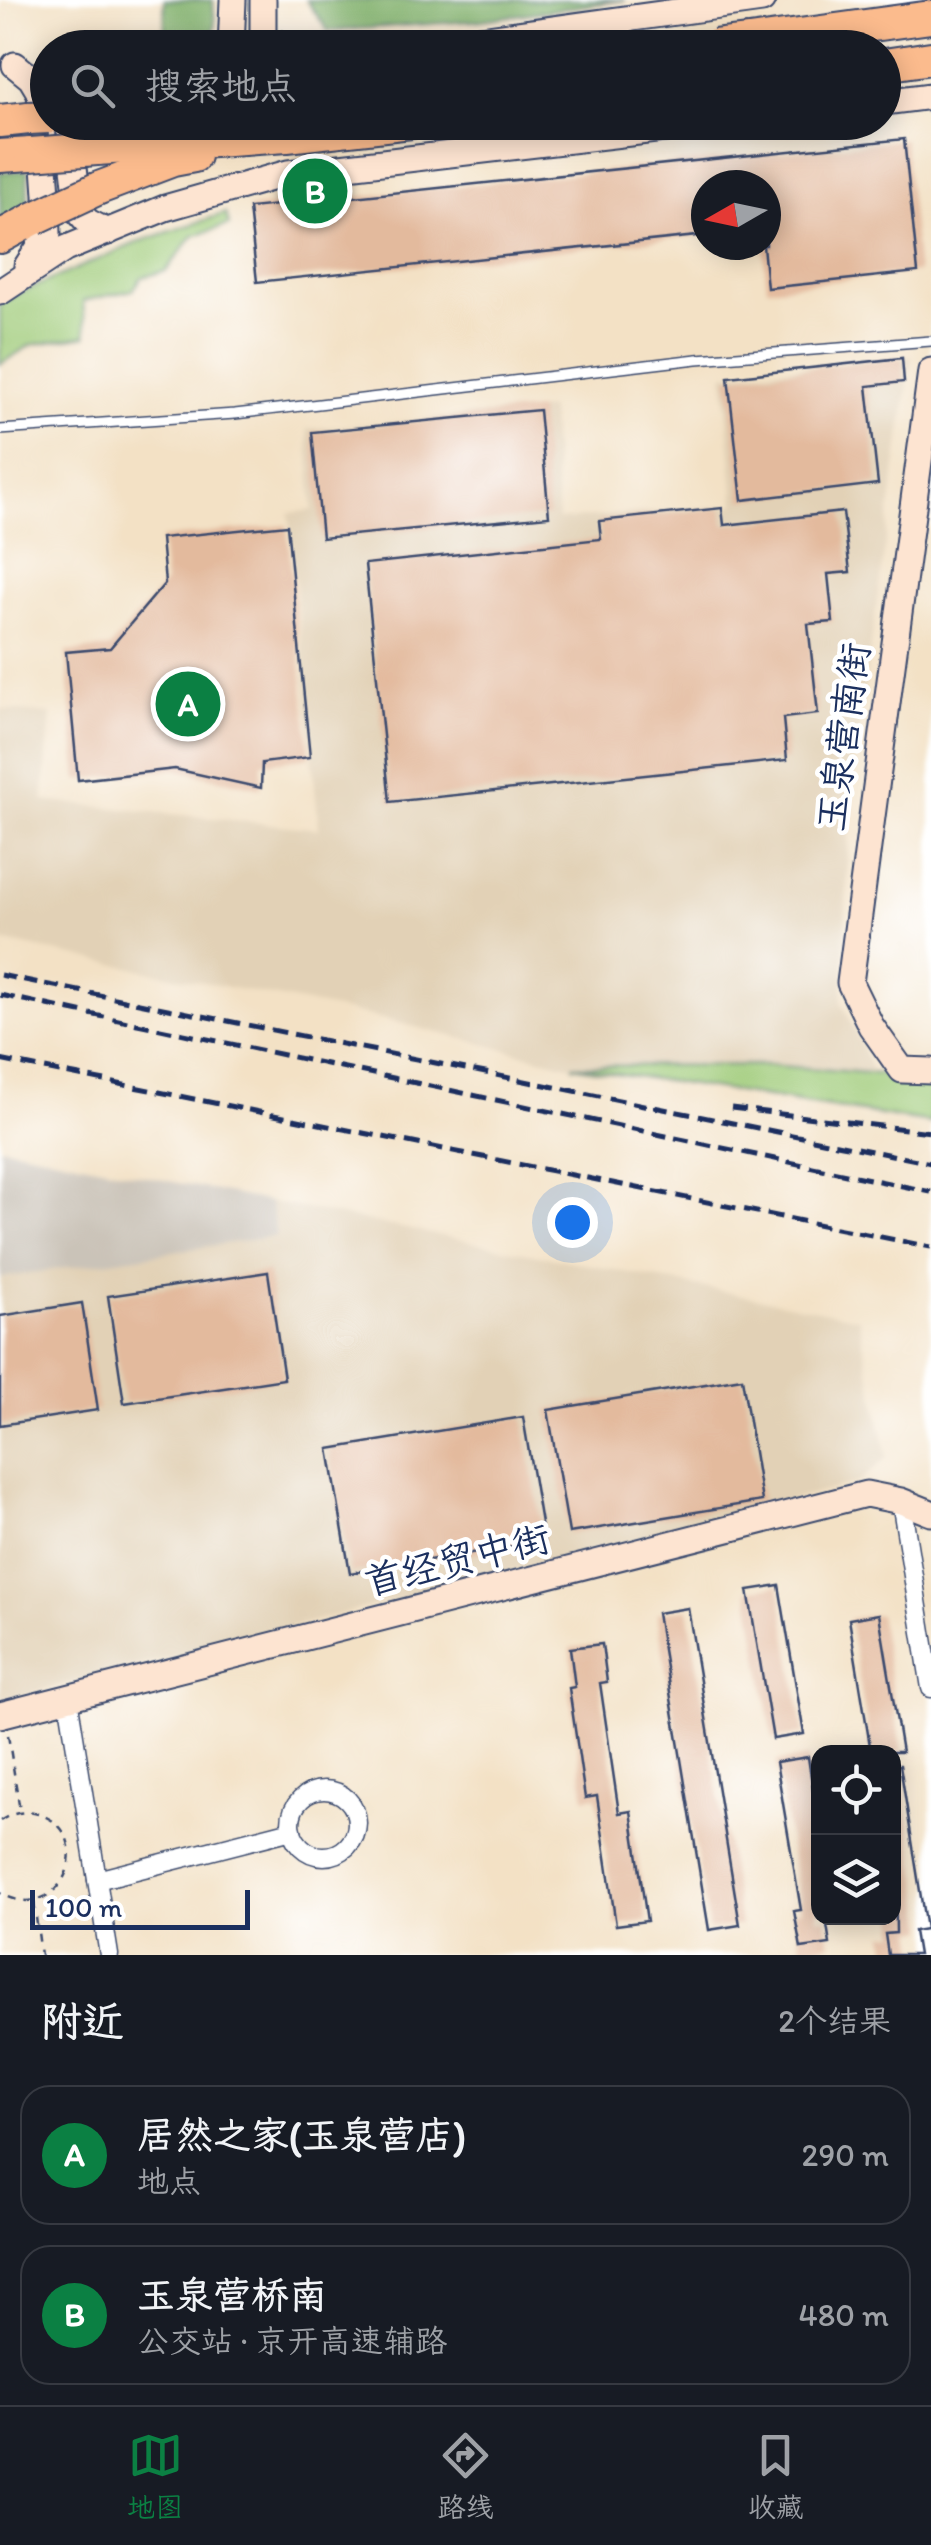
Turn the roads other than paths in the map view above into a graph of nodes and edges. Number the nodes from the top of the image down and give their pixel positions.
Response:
1 (232, 0) edge
2 (263, 0) edge
3 (762, 0) edge
4 (729, 5) junction
5 (931, 17) edge
6 (232, 30) edge
7 (269, 30) edge
8 (547, 30) edge
9 (736, 30) edge
10 (843, 30) edge
11 (931, 58) edge
12 (901, 63) edge
13 (7, 65) edge
14 (30, 77) edge
15 (931, 96) edge
16 (901, 100) edge
17 (43, 140) edge
18 (72, 140) edge
19 (228, 140) edge
20 (267, 140) edge
21 (612, 140) edge
22 (16, 155) edge
23 (108, 232) junction
24 (0, 236) edge
25 (7, 287) edge
26 (931, 341) edge
27 (931, 372) edge
28 (0, 430) edge
29 (931, 1071) edge
30 (902, 1501) junction
31 (931, 1513) edge
32 (931, 1688) edge
33 (68, 1698) junction
34 (3, 1715) edge
35 (292, 1830) dead end
36 (97, 1880) junction
37 (109, 1955) edge

1 - 6 street
2 - 7 street
3 - 4 street
4 - 8 street
4 - 9 street
5 - 10 highway
11 - 12 highway
13 - 14 street
15 - 16 street
17 - 25 street
18 - 23 street
19 - 22 highway, bridge
20 - 24 highway, bridge
21 - 23 street
23 - 25 street
26 - 28 lane
27 - 29 street, 玉泉营南街
30 - 31 street, 首经贸中街
30 - 32 street
30 - 33 street, 首经贸中街
33 - 34 street, 首经贸中街
33 - 36 street
35 - 36 street
36 - 37 street

